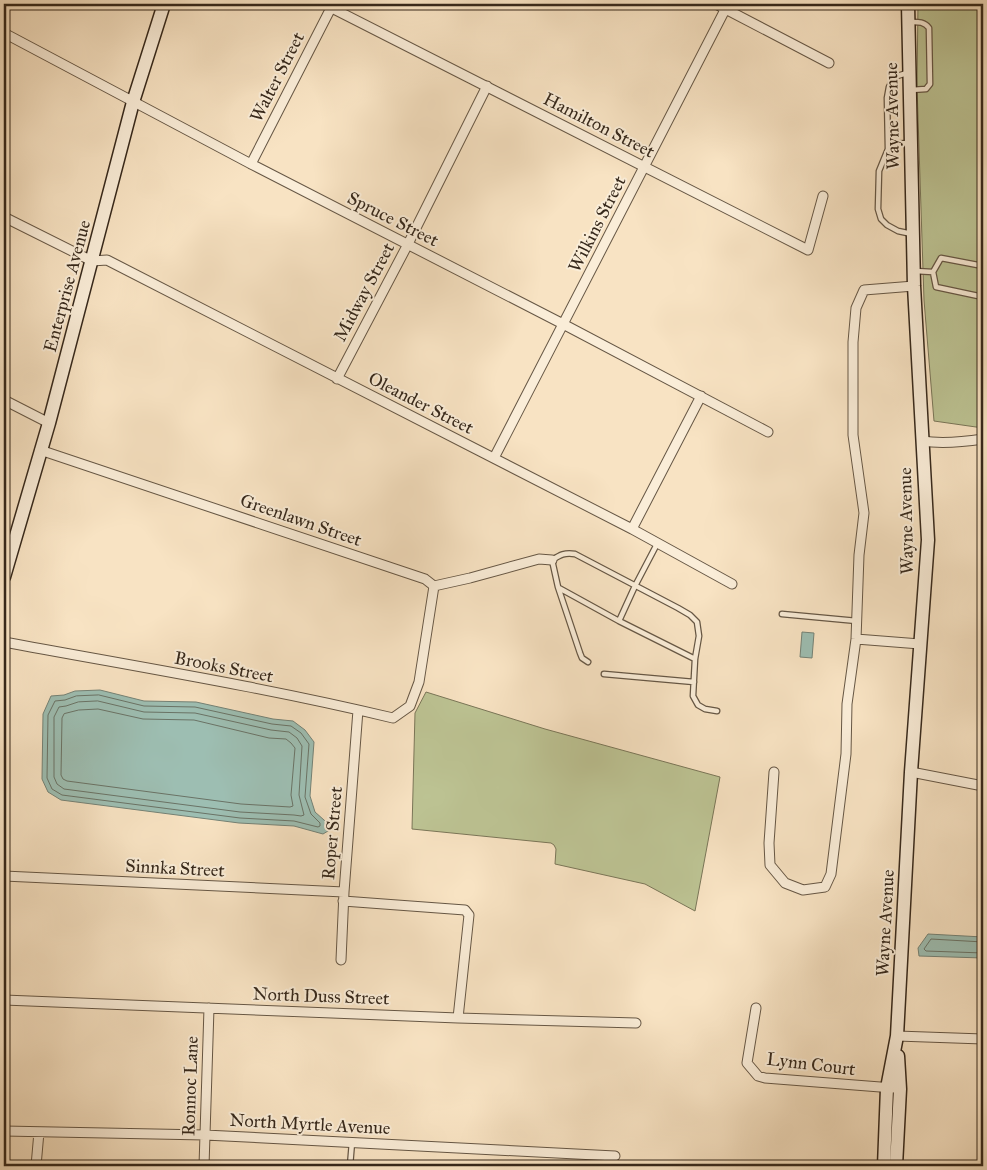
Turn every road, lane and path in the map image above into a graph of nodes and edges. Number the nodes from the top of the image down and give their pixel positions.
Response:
1 (164, 4) edge
2 (716, 4) edge
3 (908, 4) edge
4 (329, 5) edge
5 (726, 6) edge
6 (908, 22) junction
7 (4, 33) edge
8 (829, 63) dead end
9 (909, 72) junction
10 (487, 86) junction
11 (909, 90) junction
12 (133, 102) junction
13 (910, 143) junction
14 (888, 144) junction
15 (251, 164) junction
16 (644, 167) junction
17 (823, 196) dead end
18 (4, 217) edge
19 (912, 235) junction
20 (408, 244) junction
21 (92, 261) junction
22 (983, 266) edge
23 (913, 271) junction
24 (933, 272) junction
25 (914, 286) junction
26 (983, 297) edge
27 (563, 324) junction
28 (337, 379) junction
29 (701, 396) junction
30 (4, 400) edge
31 (49, 423) junction
32 (768, 432) dead end
33 (983, 440) edge
34 (922, 441) junction
35 (40, 450) junction
36 (494, 458) junction
37 (632, 529) junction
38 (658, 543) junction
39 (552, 560) junction
40 (4, 573) edge
41 (732, 584) dead end
42 (434, 586) junction
43 (635, 586) junction
44 (558, 587) junction
45 (782, 614) dead end
46 (619, 621) junction
47 (857, 621) junction
48 (856, 639) junction
49 (4, 642) edge
50 (920, 644) junction
51 (695, 659) junction
52 (588, 662) dead end
53 (604, 674) dead end
54 (694, 682) junction
55 (358, 710) junction
56 (716, 711) dead end
57 (774, 772) dead end
58 (911, 772) junction
59 (983, 786) edge
60 (4, 876) edge
61 (344, 896) junction
62 (341, 960) dead end
63 (4, 1000) edge
64 (209, 1008) junction
65 (756, 1008) dead end
66 (458, 1018) junction
67 (636, 1023) dead end
68 (897, 1036) junction
69 (983, 1039) edge
70 (887, 1088) junction
71 (900, 1089) junction
72 (4, 1131) edge
73 (39, 1132) junction
74 (205, 1135) junction
75 (352, 1142) junction
76 (615, 1156) dead end
77 (36, 1166) edge
78 (204, 1166) edge
79 (350, 1166) edge
80 (884, 1166) edge
81 (896, 1166) edge

1 - 12 street, Enterprise Avenue
2 - 5 street
3 - 6 street, Wayne Avenue
4 - 10 street, Hamilton Street
4 - 15 street, Walter Street
5 - 8 street
5 - 16 street, Wilkins Street
6 - 9 street, Wayne Avenue
6 - 11 lane
7 - 12 street, Spruce Street
9 - 11 street, Wayne Avenue
9 - 14 lane
10 - 16 street, Hamilton Street
10 - 20 street, Midway Street
11 - 13 street, Wayne Avenue
12 - 15 street, Spruce Street
12 - 21 street, Enterprise Avenue
13 - 14 lane
13 - 19 street, Wayne Avenue
14 - 19 lane
15 - 20 street, Spruce Street
16 - 17 street, Hamilton Street
16 - 27 street, Wilkins Street
18 - 21 street, Oleander Street
19 - 23 street, Wayne Avenue
20 - 27 street, Spruce Street
20 - 28 street, Midway Street
21 - 28 street, Oleander Street
21 - 31 street, Enterprise Avenue
22 - 24 lane
23 - 24 lane
23 - 25 street, Wayne Avenue
24 - 26 lane
25 - 34 street, Wayne Avenue
25 - 47 street
27 - 29 street, Spruce Street
27 - 36 street, Wilkins Street
28 - 36 street, Oleander Street
29 - 32 street, Spruce Street
29 - 37 street
30 - 31 street
31 - 35 street, Enterprise Avenue
33 - 34 street
34 - 50 street, Wayne Avenue
35 - 40 street, Enterprise Avenue
35 - 42 street, Greenlawn Street
36 - 37 street, Oleander Street
37 - 38 street, Oleander Street
38 - 41 street, Oleander Street
38 - 43 lane
39 - 42 street
39 - 43 lane
39 - 44 lane
42 - 55 street, Brooks Street
43 - 46 lane
43 - 51 lane
44 - 46 lane
44 - 52 lane
45 - 47 lane
46 - 51 lane
47 - 48 street
48 - 50 street
48 - 57 street
49 - 55 street, Brooks Street
50 - 58 street, Wayne Avenue
51 - 54 lane
53 - 54 lane
54 - 56 lane
55 - 61 street, Roper Street
58 - 59 street
58 - 68 street, Wayne Avenue
60 - 61 street, Sinnka Street
61 - 62 street, Roper Street
61 - 66 street, Sinnka Street
63 - 64 street, North Duss Street
64 - 66 street, North Duss Street
64 - 74 street, Ronnoc Lane
65 - 70 street, Lynn Court
66 - 67 street, North Duss Street
68 - 69 street
68 - 70 street, Wayne Avenue
68 - 71 street, Wayne Avenue
70 - 71 street, Lynn Court
70 - 80 street, Wayne Avenue
71 - 81 street, Wayne Avenue
72 - 73 street, North Myrtle Avenue
73 - 74 street, North Myrtle Avenue
73 - 77 street
74 - 75 street, North Myrtle Avenue
74 - 78 street, Ronnoc Lane
75 - 76 street, North Myrtle Avenue
75 - 79 lane

